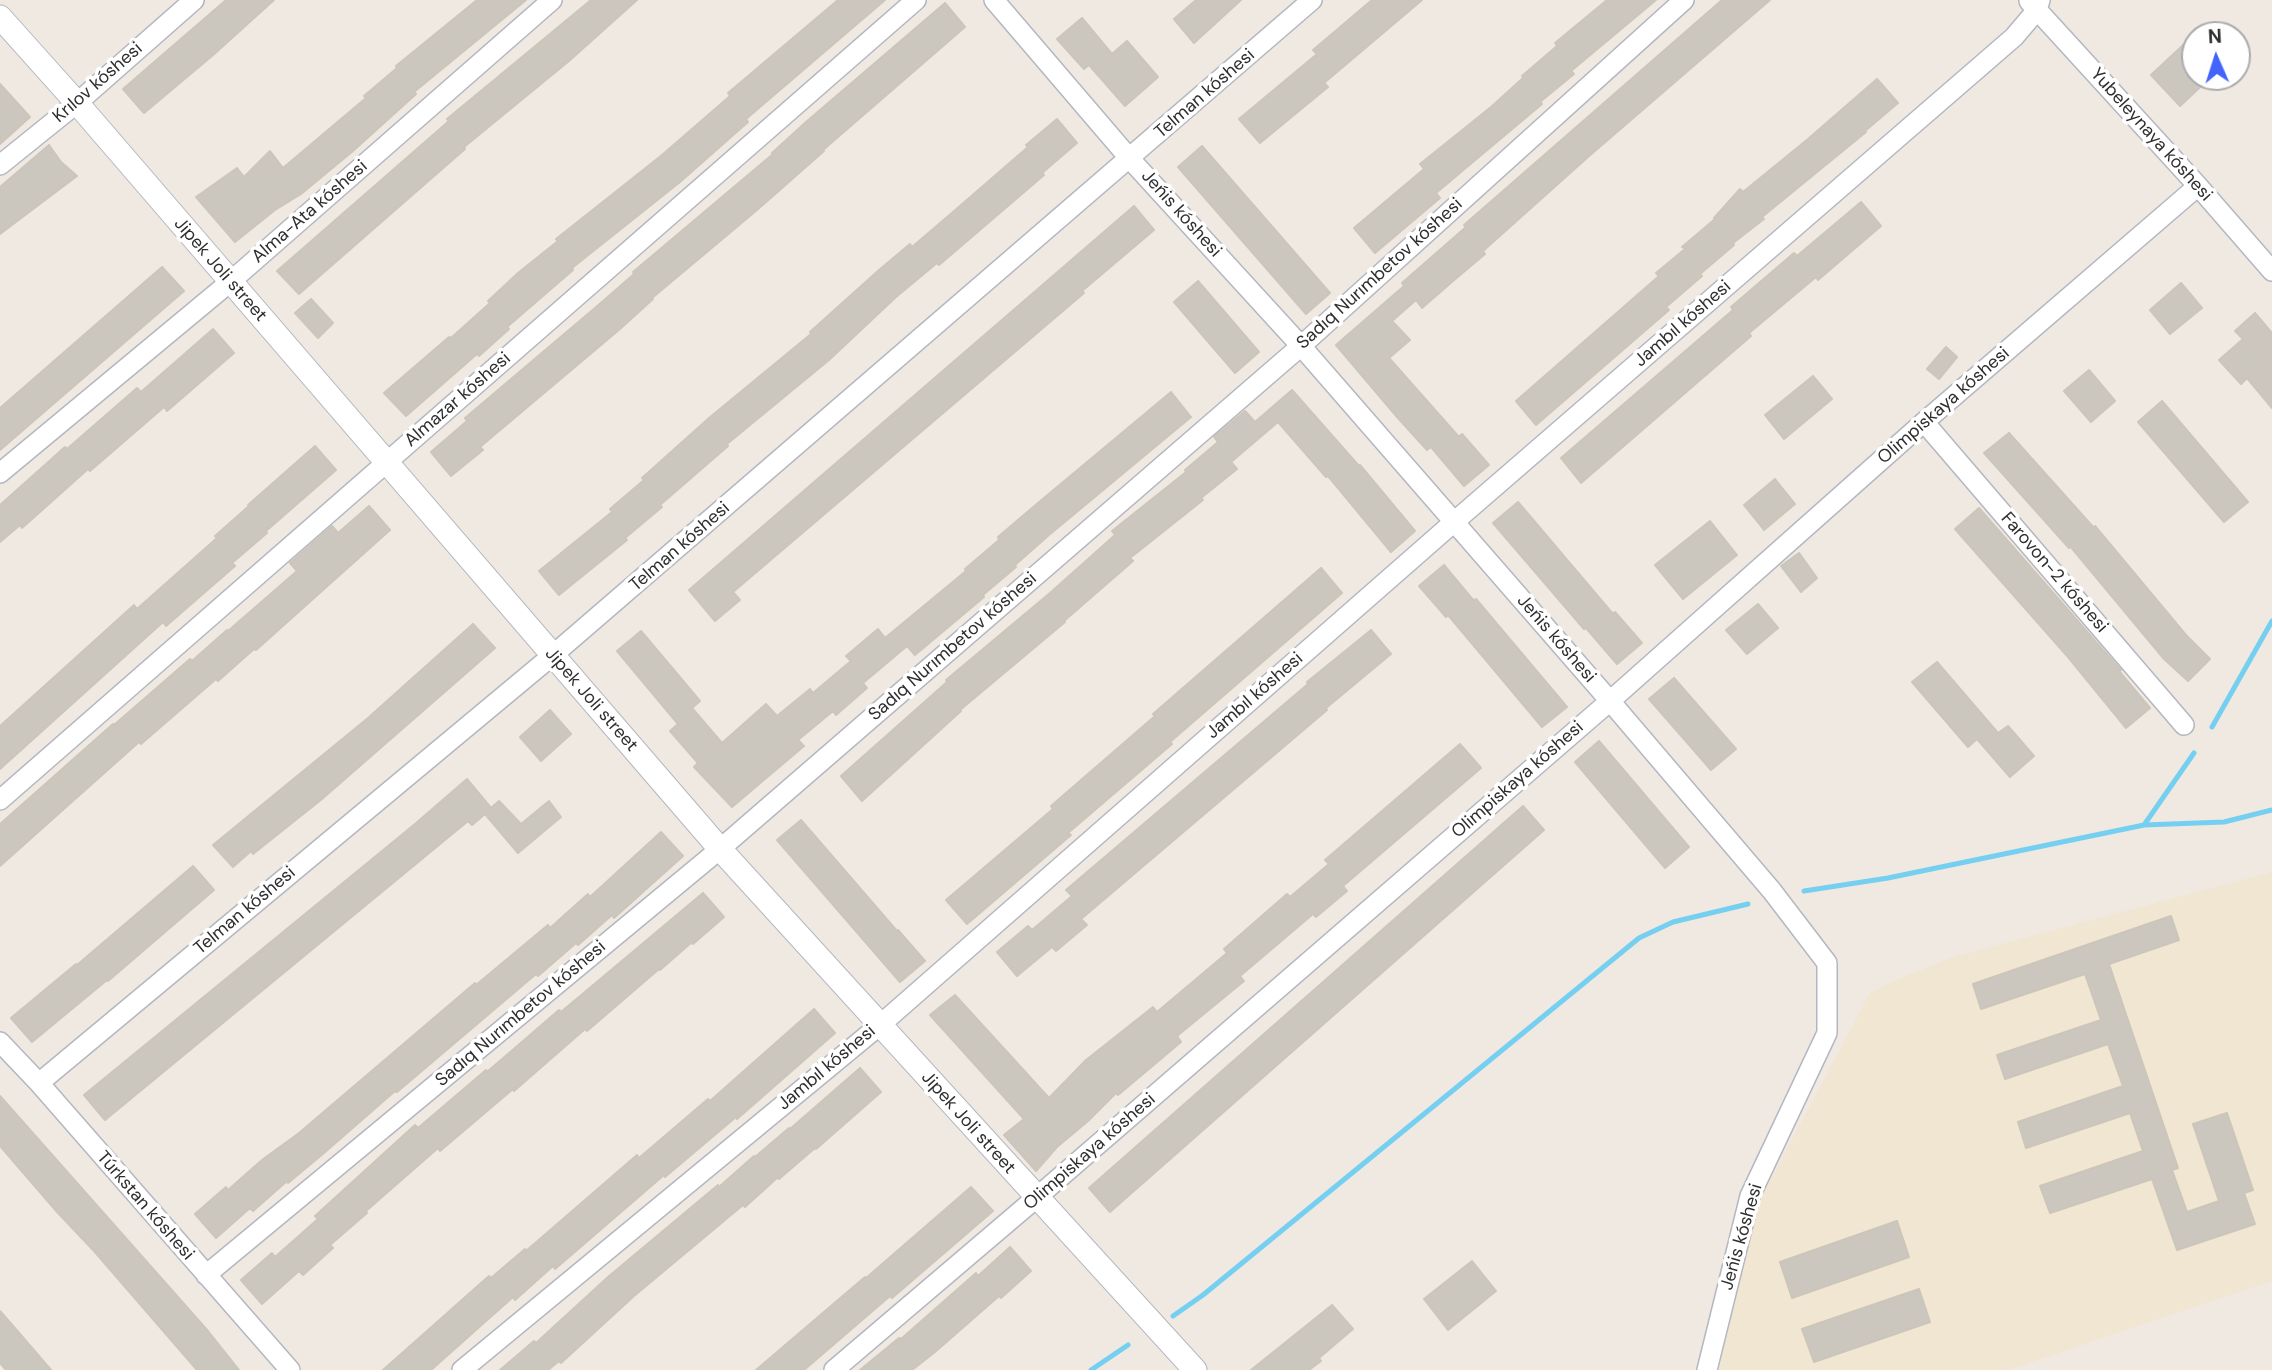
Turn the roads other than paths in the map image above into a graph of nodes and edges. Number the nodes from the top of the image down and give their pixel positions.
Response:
1 (194, 0) edge
2 (552, 0) edge
3 (916, 0) edge
4 (994, 0) edge
5 (1312, 0) edge
6 (1684, 0) edge
7 (2035, 3) edge
8 (0, 17) edge
9 (77, 103) junction
10 (1130, 159) junction
11 (0, 164) edge
12 (2198, 186) junction
13 (2272, 271) edge
14 (230, 282) junction
15 (1301, 346) junction
16 (1924, 422) junction
17 (386, 463) junction
18 (0, 473) edge
19 (1454, 522) junction
20 (553, 655) junction
21 (1610, 701) junction
22 (2184, 724) dead end
23 (0, 800) edge
24 (720, 849) junction
25 (880, 1025) junction
26 (0, 1042) edge
27 (38, 1083) junction
28 (1036, 1198) junction
29 (206, 1275) junction
30 (290, 1370) edge
31 (462, 1370) edge
32 (834, 1370) edge
33 (1195, 1370) edge
34 (1707, 1370) edge

1 - 9 street, Krılov kóshesi
2 - 14 street, Alma-Ata kóshesi
3 - 17 street, Almazar kóshesi
4 - 10 street, Jeńis kóshesi
5 - 10 street, Telman kóshesi
6 - 15 street, Sadıq Nurımbetov kóshesi
7 - 12 street, Yubeleynaya kóshesi
7 - 19 street, Jambıl kóshesi
8 - 9 street, Jipek Joli street
9 - 11 street, Krılov kóshesi
9 - 14 street, Jipek Joli street
10 - 15 street, Jeńis kóshesi
10 - 20 street, Telman kóshesi
12 - 13 street, Yubeleynaya kóshesi
12 - 16 street, Olimpiskaya kóshesi
14 - 17 street, Jipek Joli street
14 - 18 street, Alma-Ata kóshesi
15 - 19 street, Jeńis kóshesi
15 - 24 street, Sadıq Nurımbetov kóshesi
16 - 21 street, Olimpiskaya kóshesi
16 - 22 street, Farovon-2 kóshesi
17 - 20 street, Jipek Joli street
17 - 23 street, Almazar kóshesi
19 - 21 street, Jeńis kóshesi
19 - 25 street, Jambıl kóshesi
20 - 24 street, Jipek Joli street
20 - 27 street, Telman kóshesi
21 - 28 street, Olimpiskaya kóshesi
21 - 34 street, Jeńis kóshesi
24 - 25 street, Jipek Joli street
24 - 29 street, Sadıq Nurımbetov kóshesi
25 - 28 street, Jipek Joli street
25 - 31 street, Jambıl kóshesi
26 - 27 street, Túrkstan kóshesi
27 - 29 street, Túrkstan kóshesi
28 - 32 street, Olimpiskaya kóshesi
28 - 33 street, Jipek Joli street
29 - 30 street, Túrkstan kóshesi

